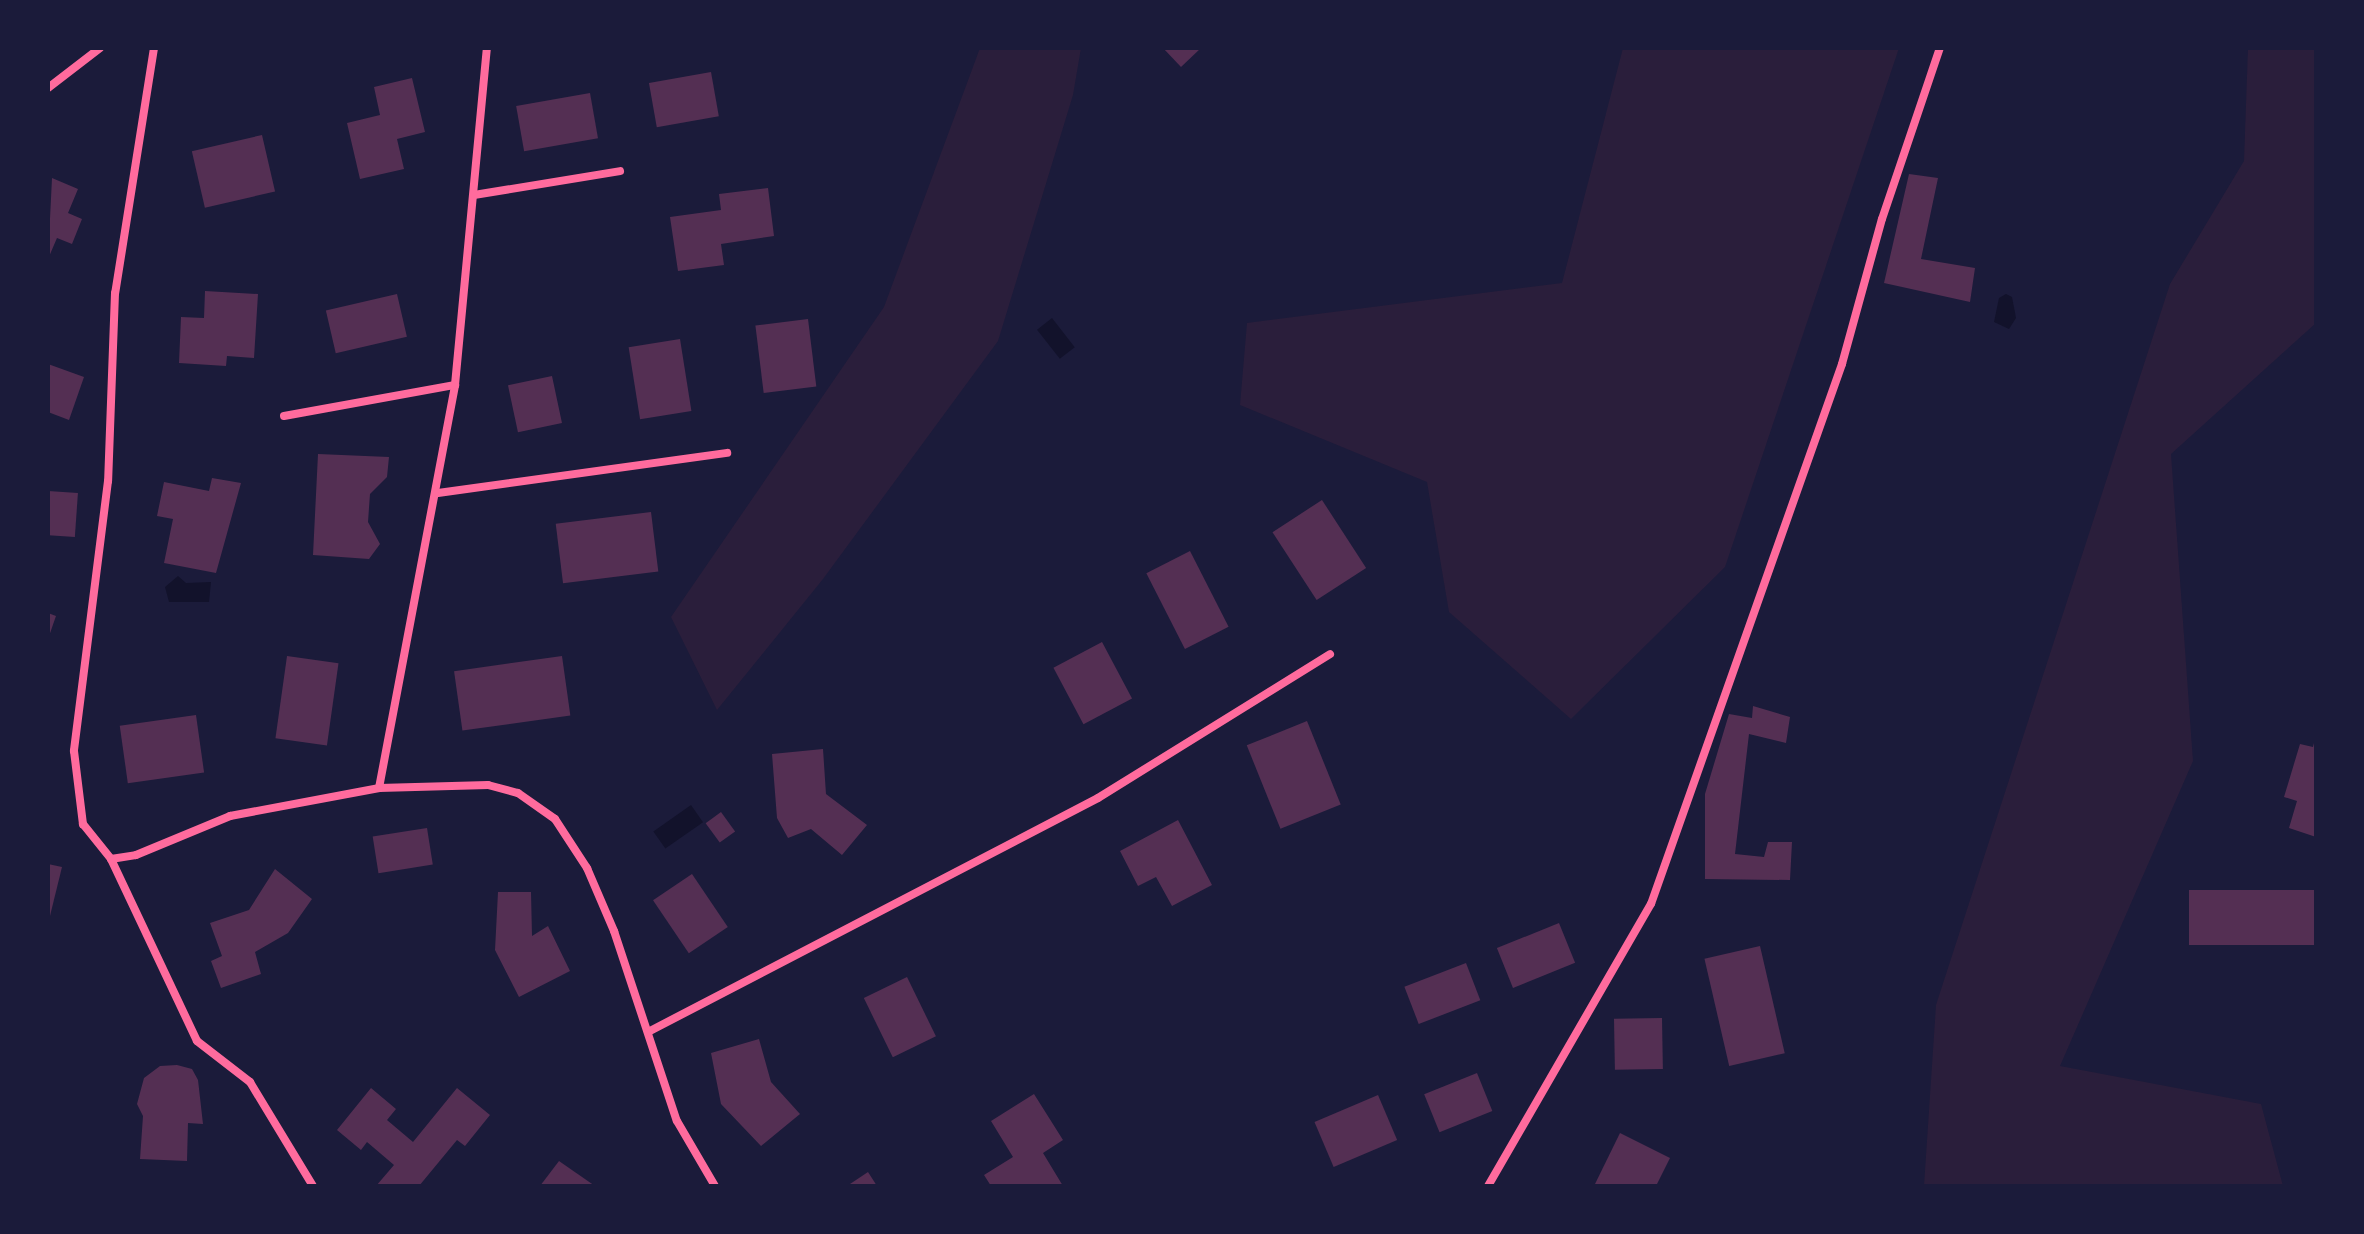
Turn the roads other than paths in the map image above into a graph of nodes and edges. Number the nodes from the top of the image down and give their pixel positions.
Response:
1 (100, 48) edge
2 (154, 48) edge
3 (487, 48) edge
4 (1940, 48) edge
5 (48, 88) edge
6 (620, 171) dead end
7 (474, 195) junction
8 (455, 385) junction
9 (284, 416) dead end
10 (727, 453) dead end
11 (438, 493) junction
12 (1330, 654) dead end
13 (379, 788) junction
14 (111, 859) junction
15 (648, 1032) junction
16 (313, 1186) edge
17 (715, 1186) edge
18 (1488, 1186) edge

1 - 5 street
2 - 14 street
3 - 7 street
4 - 18 street
6 - 7 street
7 - 8 street
8 - 9 street
8 - 11 street
10 - 11 street
11 - 13 street
12 - 15 street
13 - 14 street
13 - 15 street
14 - 16 street
15 - 17 street

